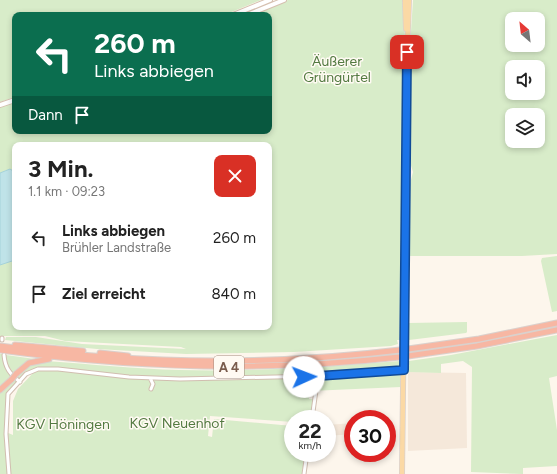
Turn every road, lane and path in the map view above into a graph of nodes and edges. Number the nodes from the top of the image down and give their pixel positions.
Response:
1 (270, 0) edge
2 (284, 0) edge
3 (405, 0) edge
4 (409, 0) edge
5 (240, 12) edge
6 (254, 12) edge
7 (407, 35) junction
8 (12, 101) edge
9 (0, 105) edge
10 (557, 323) edge
11 (557, 330) edge
12 (2, 340) edge
13 (0, 346) edge
14 (0, 350) edge
15 (4, 355) dead end
16 (58, 358) junction
17 (141, 358) junction
18 (404, 370) junction
19 (318, 376) junction
20 (150, 378) junction
21 (20, 382) junction
22 (151, 389) dead end
23 (0, 390) edge
24 (313, 410) edge
25 (306, 462) edge
26 (8, 474) edge
27 (304, 474) edge
28 (402, 474) edge

1 - 5 main road
2 - 6 main road
3 - 7 main road
4 - 7 main road
7 - 18 main road
8 - 9 main road
10 - 17 highway, A 4, bridge
11 - 16 highway, A 4, bridge
12 - 17 highway, A 4
13 - 17 highway, A 4
14 - 16 highway, A 4
15 - 21 street
16 - 23 highway
18 - 19 street
18 - 28 main road
19 - 20 street
19 - 24 street
20 - 21 street
20 - 22 street
21 - 26 street
25 - 27 street

